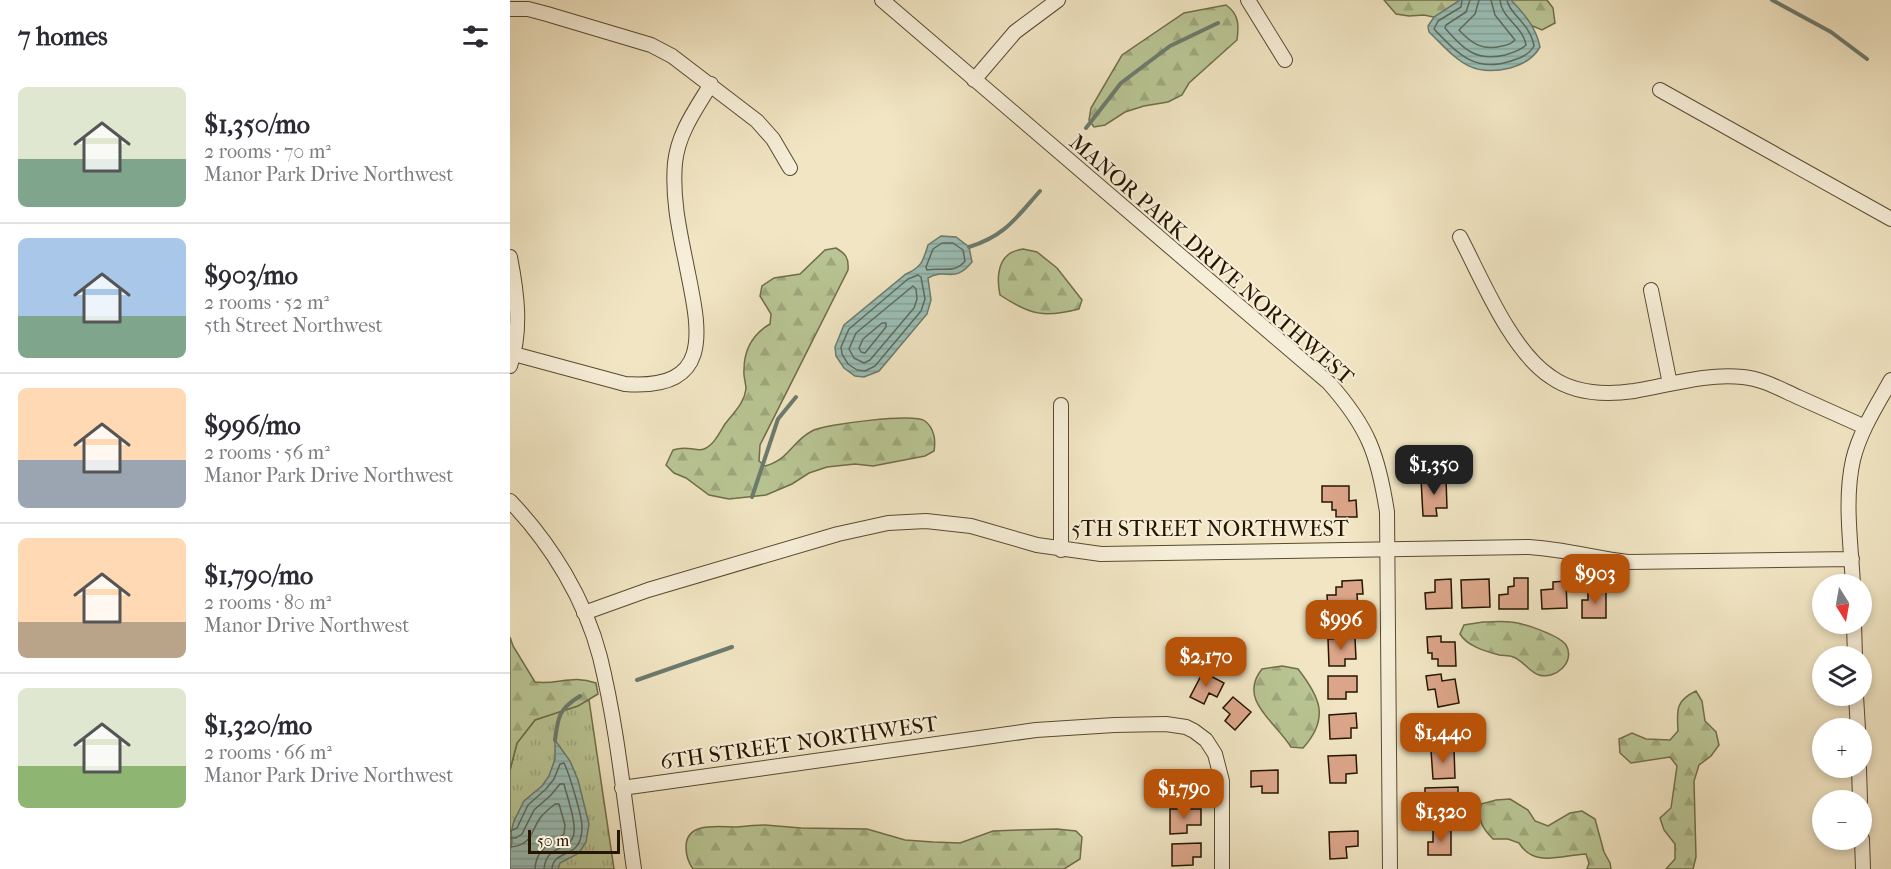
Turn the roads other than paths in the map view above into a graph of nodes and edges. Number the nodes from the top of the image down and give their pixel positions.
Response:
1 (882, 0) edge
2 (1058, 0) edge
3 (1248, 0) edge
4 (510, 9) edge
5 (1285, 60) dead end
6 (974, 80) junction
7 (711, 84) junction
8 (1660, 90) dead end
9 (790, 168) dead end
10 (1891, 219) edge
11 (1460, 237) dead end
12 (510, 257) edge
13 (1651, 290) dead end
14 (512, 360) edge
15 (1891, 380) edge
16 (1670, 384) junction
17 (1061, 405) dead end
18 (1865, 427) junction
19 (510, 501) edge
20 (1062, 549) junction
21 (1387, 549) junction
22 (1852, 559) junction
23 (1853, 574) edge
24 (584, 613) junction
25 (622, 788) junction
26 (1862, 850) edge
27 (634, 869) edge
28 (1222, 869) edge
29 (1390, 869) edge
30 (1863, 869) edge

1 - 6 street, MANOR PARK DRIVE NORTHWEST
2 - 6 street
3 - 5 street
4 - 7 street
6 - 21 street, MANOR PARK DRIVE NORTHWEST
7 - 9 street
7 - 14 street
8 - 10 street
11 - 16 street
12 - 14 street
13 - 16 street
15 - 18 street
16 - 18 street
17 - 20 street
18 - 22 street
19 - 24 street
20 - 21 street, 5TH STREET NORTHWEST
20 - 24 street, 5TH STREET NORTHWEST
21 - 22 street, 5TH STREET NORTHWEST
21 - 29 street, MANOR PARK DRIVE NORTHWEST
22 - 23 street
24 - 25 street
25 - 27 street
25 - 28 street, 6TH STREET NORTHWEST
26 - 30 street

